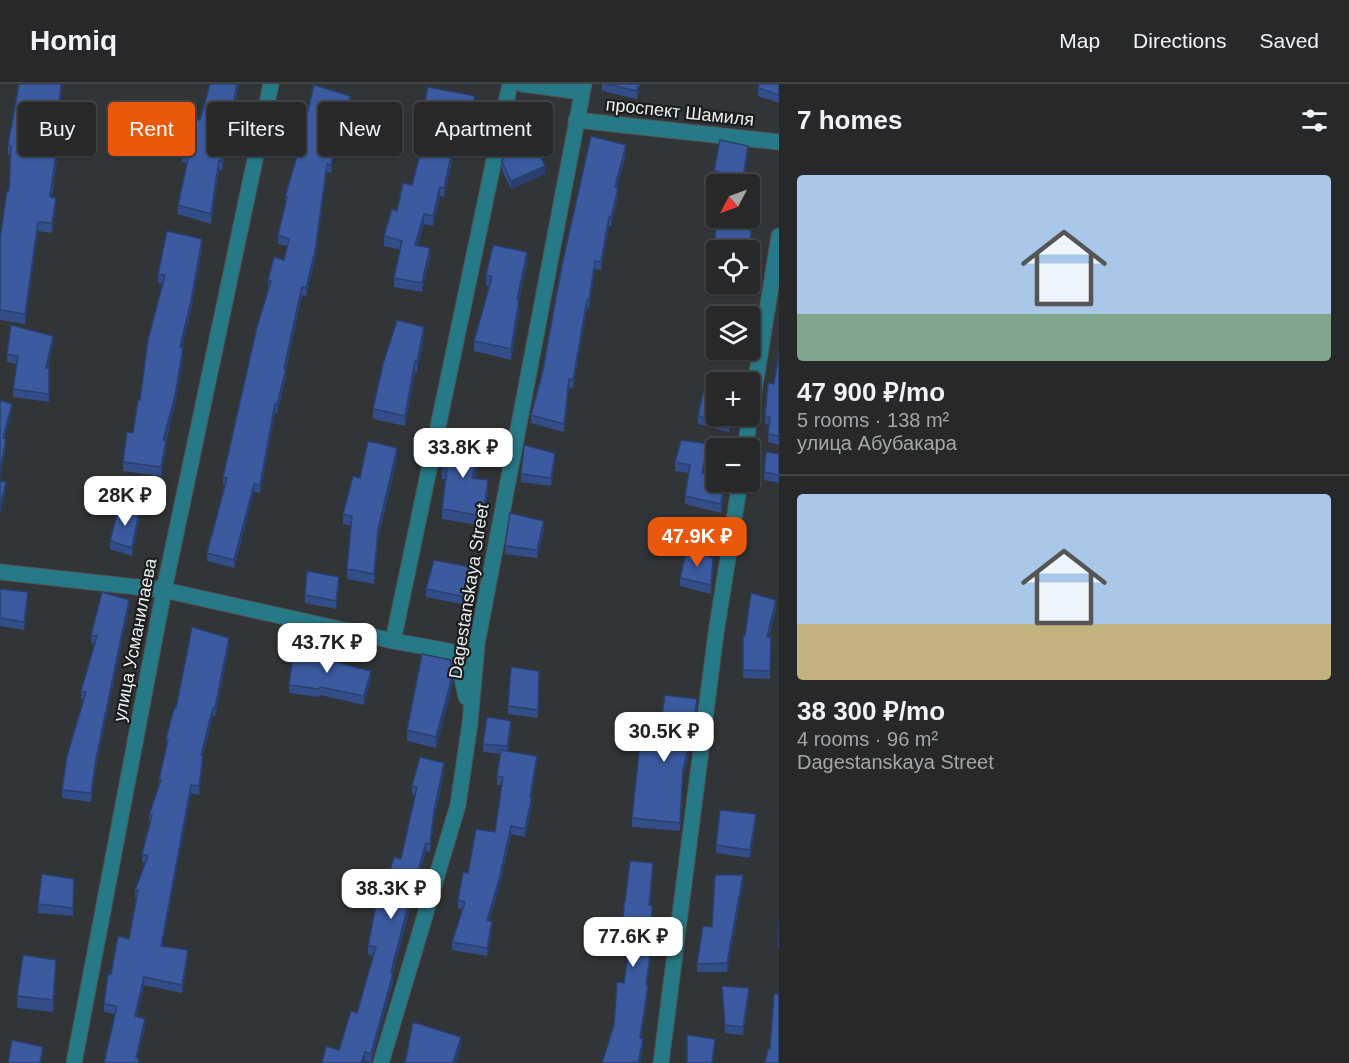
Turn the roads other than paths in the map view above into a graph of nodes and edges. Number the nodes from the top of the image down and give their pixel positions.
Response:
1 (272, 84) edge
2 (510, 84) edge
3 (522, 84) edge
4 (583, 88) edge
5 (576, 120) junction
6 (779, 142) edge
7 (779, 236) edge
8 (747, 438) edge
9 (738, 492) edge
10 (0, 572) edge
11 (164, 590) junction
12 (393, 641) junction
13 (470, 723) junction
14 (74, 1063) edge
15 (381, 1063) edge
16 (661, 1063) edge

1 - 11 street, улица Усманилаева
2 - 12 street
3 - 4 street, проспект Шамиля
4 - 5 street, Dagestanskaya Street
5 - 6 street, проспект Шамиля
5 - 13 street, Dagestanskaya Street
7 - 8 street
9 - 16 street
10 - 11 street
11 - 12 street
11 - 14 street, улица Усманилаева
12 - 13 street
13 - 15 street, Dagestanskaya Street

